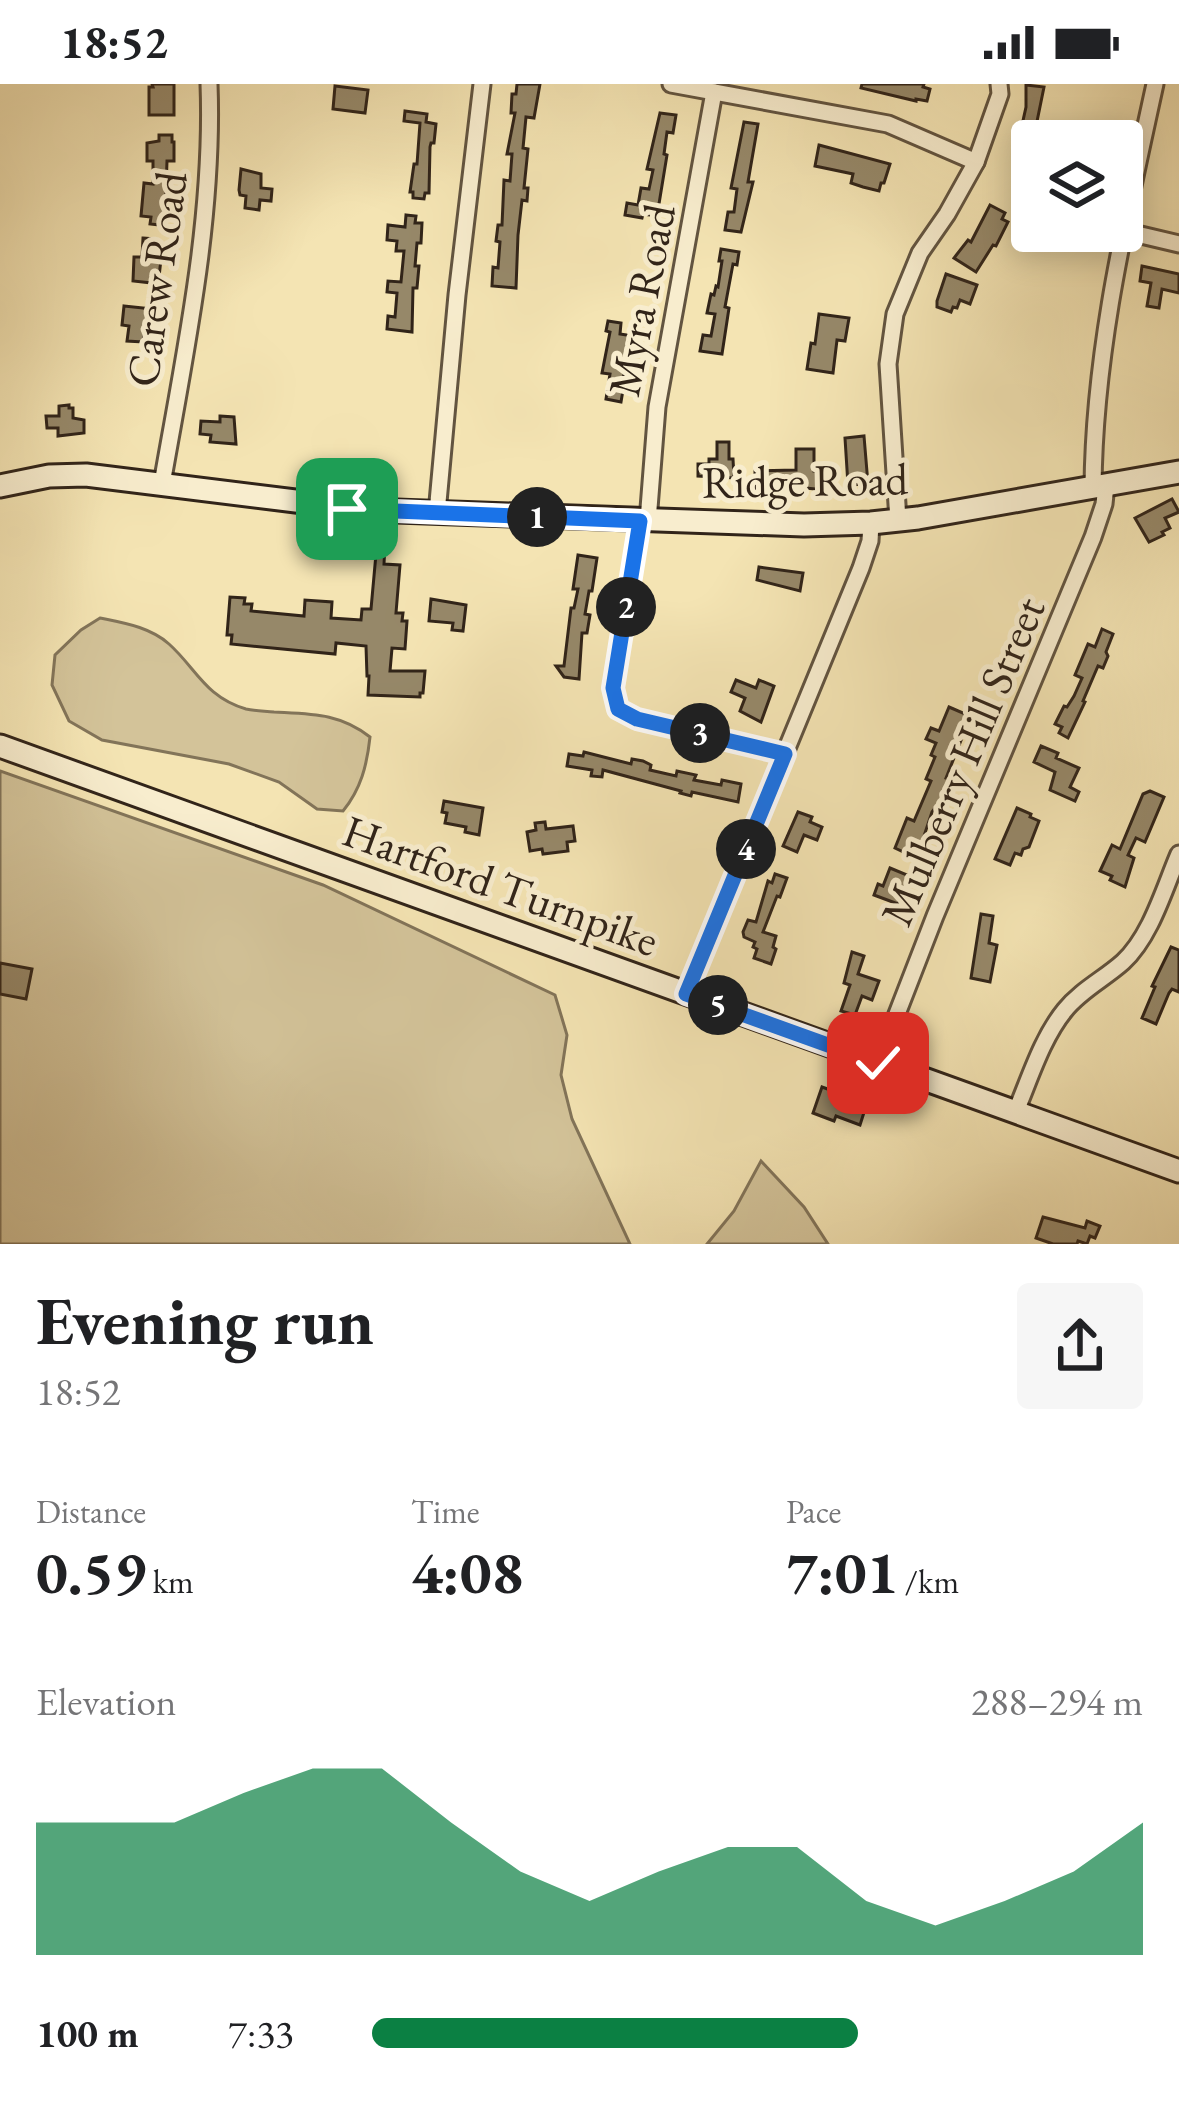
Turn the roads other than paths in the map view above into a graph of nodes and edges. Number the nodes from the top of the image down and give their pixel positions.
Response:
1 (209, 84) edge
2 (482, 84) edge
3 (671, 84) edge
4 (999, 84) edge
5 (1155, 84) edge
6 (714, 92) junction
7 (1143, 141) edge
8 (976, 162) junction
9 (1143, 235) edge
10 (1179, 244) edge
11 (1120, 252) edge
12 (1179, 472) edge
13 (162, 484) junction
14 (0, 486) edge
15 (1100, 487) junction
16 (437, 513) junction
17 (898, 520) junction
18 (644, 521) junction
19 (872, 523) junction
20 (0, 746) edge
21 (785, 754) junction
22 (1179, 854) edge
23 (686, 994) junction
24 (878, 1063) junction
25 (1016, 1112) junction
26 (1179, 1171) edge

1 - 13 street, Carew Road
2 - 16 street
3 - 6 street
4 - 8 street
5 - 7 street, Mulberry Hill Street
6 - 8 street
6 - 18 street, Myra Road
8 - 17 street
9 - 10 street
11 - 15 street, Mulberry Hill Street
12 - 15 main road, Ridge Road
13 - 14 main road, Ridge Road
13 - 16 main road, Ridge Road
15 - 17 main road, Ridge Road
15 - 24 street, Mulberry Hill Street
16 - 18 main road, Ridge Road
17 - 19 main road, Ridge Road
18 - 19 main road, Ridge Road
18 - 21 street, Myra Road
19 - 21 street
20 - 23 main road, Hartford Turnpike
21 - 23 street
22 - 25 street
23 - 24 main road, Hartford Turnpike
24 - 25 main road, Hartford Turnpike
25 - 26 main road, Hartford Turnpike

